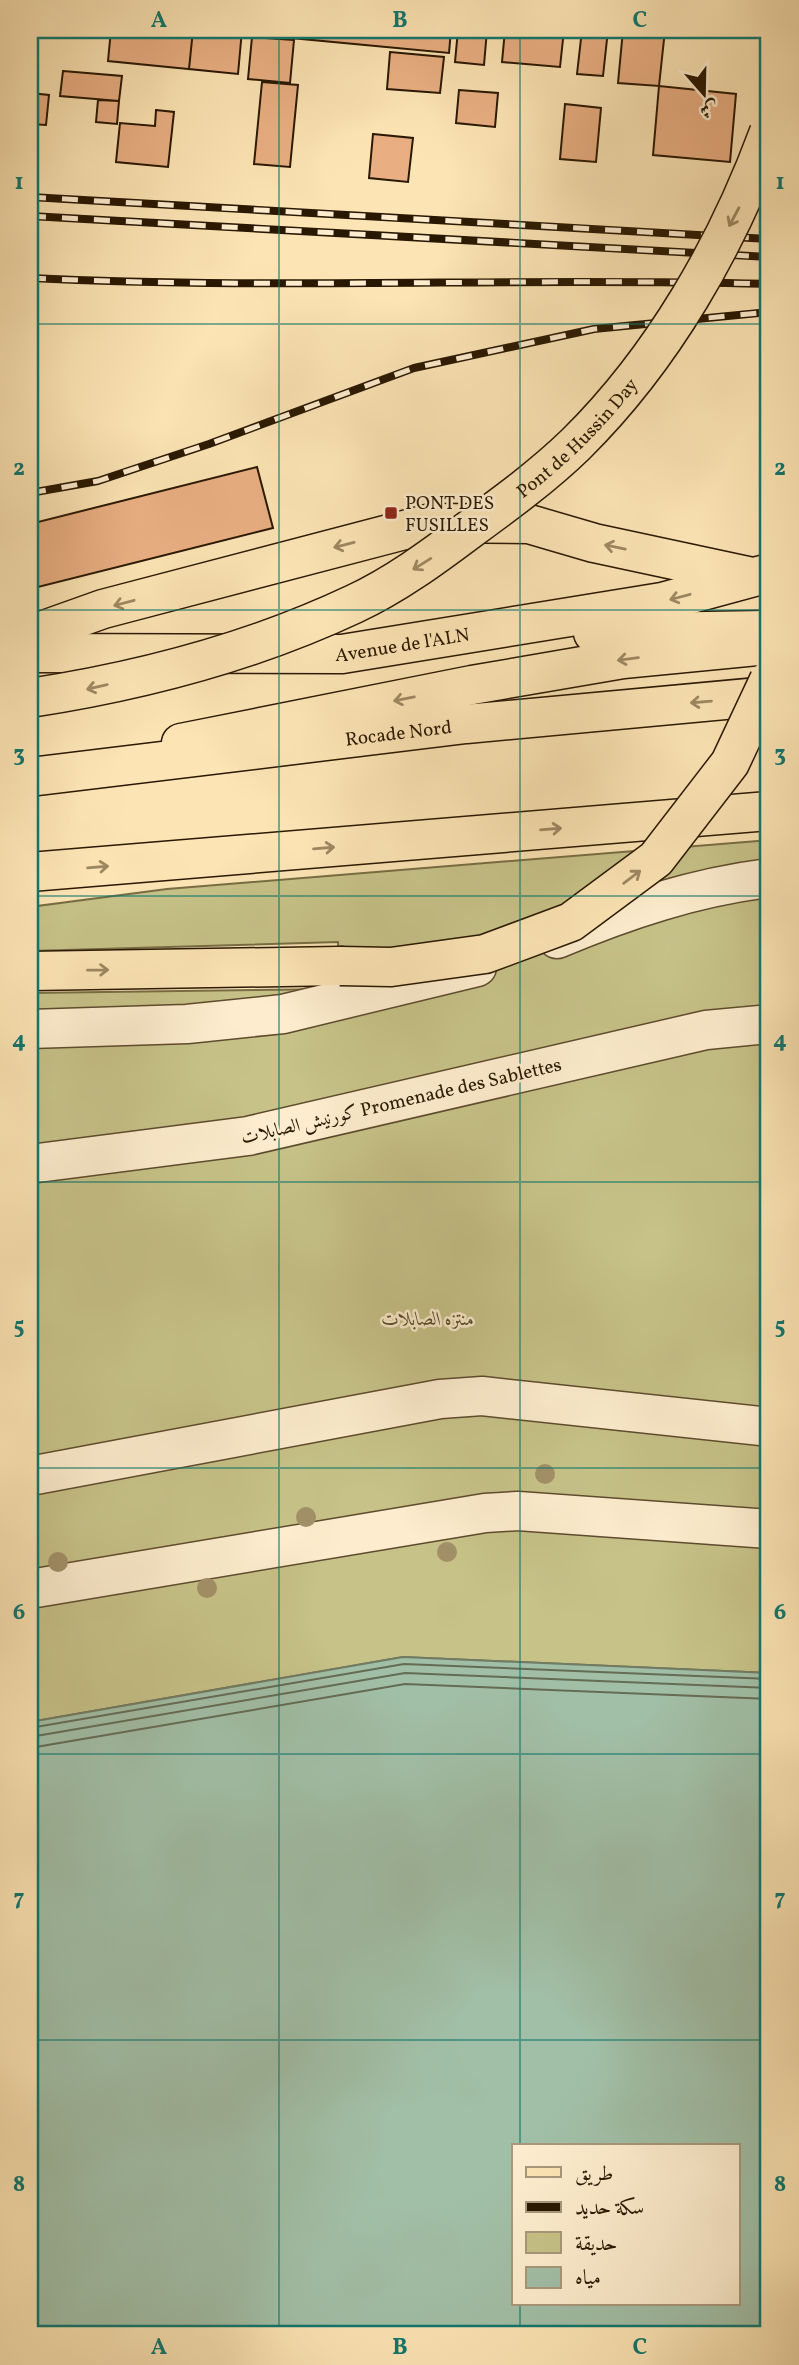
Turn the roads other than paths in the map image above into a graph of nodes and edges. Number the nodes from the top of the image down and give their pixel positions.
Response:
1 (769, 132) edge
2 (761, 575) edge
3 (769, 630) edge
4 (30, 635) edge
5 (769, 645) edge
6 (30, 653) edge
7 (342, 654) junction
8 (769, 680) edge
9 (769, 696) edge
10 (30, 698) edge
11 (30, 775) edge
12 (769, 811) edge
13 (30, 873) edge
14 (769, 878) edge
15 (30, 971) edge
16 (769, 1024) edge
17 (30, 1029) edge
18 (30, 1164) edge
19 (769, 1427) edge
20 (30, 1476) edge
21 (769, 1529) edge
22 (30, 1589) edge

1 -> 10 main road, Pont de Hussin Day, bridge
2 -> 4 main road
2 -> 7 main road, Avenue de l'ALN
3 - 7 main road
5 -> 11 main road
6 - 7 main road, Avenue de l'ALN
15 -> 8 main road, bridge
9 -> 11 main road, Rocade Nord
13 -> 12 main road
14 - 17 street
16 - 18 street, كورنيش الصابلات Promenade des Sablettes
19 - 20 street
21 - 22 street

